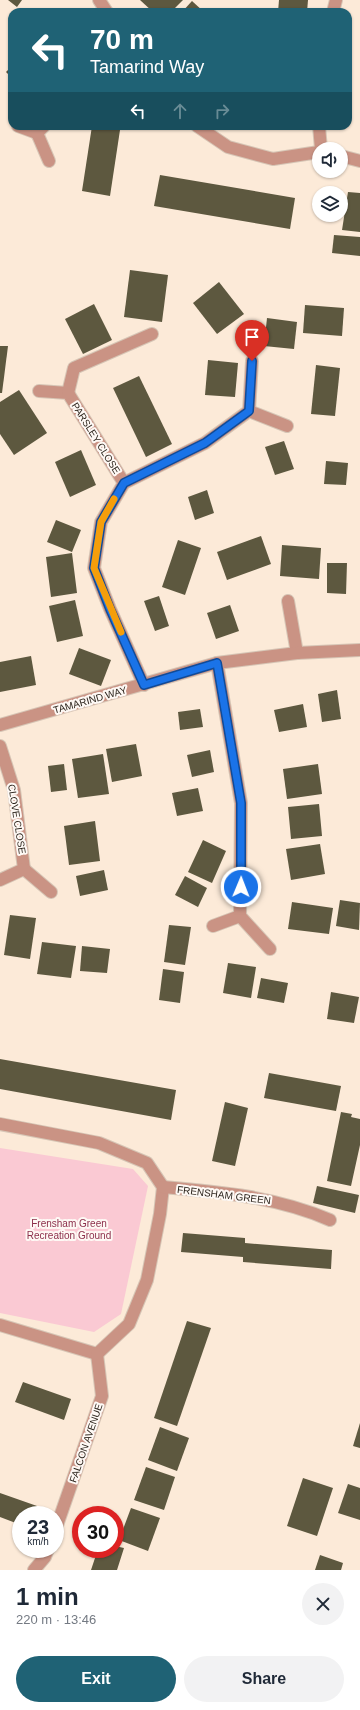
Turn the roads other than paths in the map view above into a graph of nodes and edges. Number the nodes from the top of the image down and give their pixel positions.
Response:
1 (40, 130) edge
2 (203, 130) edge
3 (319, 130) edge
4 (320, 142) edge
5 (312, 153) edge
6 (348, 158) edge
7 (49, 161) dead end
8 (360, 161) edge
9 (152, 334) dead end
10 (252, 361) dead end
11 (39, 391) dead end
12 (68, 393) junction
13 (249, 411) junction
14 (287, 426) dead end
15 (124, 483) junction
16 (288, 601) dead end
17 (360, 650) edge
18 (297, 652) junction
19 (217, 663) junction
20 (144, 685) junction
21 (0, 725) edge
22 (0, 746) edge
23 (24, 870) junction
24 (0, 880) edge
25 (51, 892) dead end
26 (240, 916) junction
27 (213, 926) dead end
28 (270, 949) dead end
29 (0, 1124) edge
30 (163, 1187) junction
31 (330, 1220) dead end
32 (0, 1325) edge
33 (97, 1354) junction
34 (64, 1506) edge
35 (44, 1558) edge
36 (34, 1570) edge

1 - 7 street
2 - 5 street
3 - 4 street
6 - 8 street
9 - 12 street, PARSLEY CLOSE
10 - 13 street
11 - 12 street, PARSLEY CLOSE
12 - 15 street, PARSLEY CLOSE
13 - 14 street
13 - 15 street, PARSLEY CLOSE
15 - 20 street, PARSLEY CLOSE
16 - 18 street
17 - 18 street, TAMARIND WAY
18 - 19 street, TAMARIND WAY
19 - 20 street, TAMARIND WAY
19 - 26 street
20 - 21 street, TAMARIND WAY
22 - 23 street, CLOVE CLOSE
23 - 24 street
23 - 25 street
26 - 27 street
26 - 28 street
29 - 30 street, FRENSHAM GREEN
30 - 31 street, FRENSHAM GREEN
30 - 33 street, FRENSHAM GREEN
32 - 33 street
33 - 34 street, FALCON AVENUE
35 - 36 street

